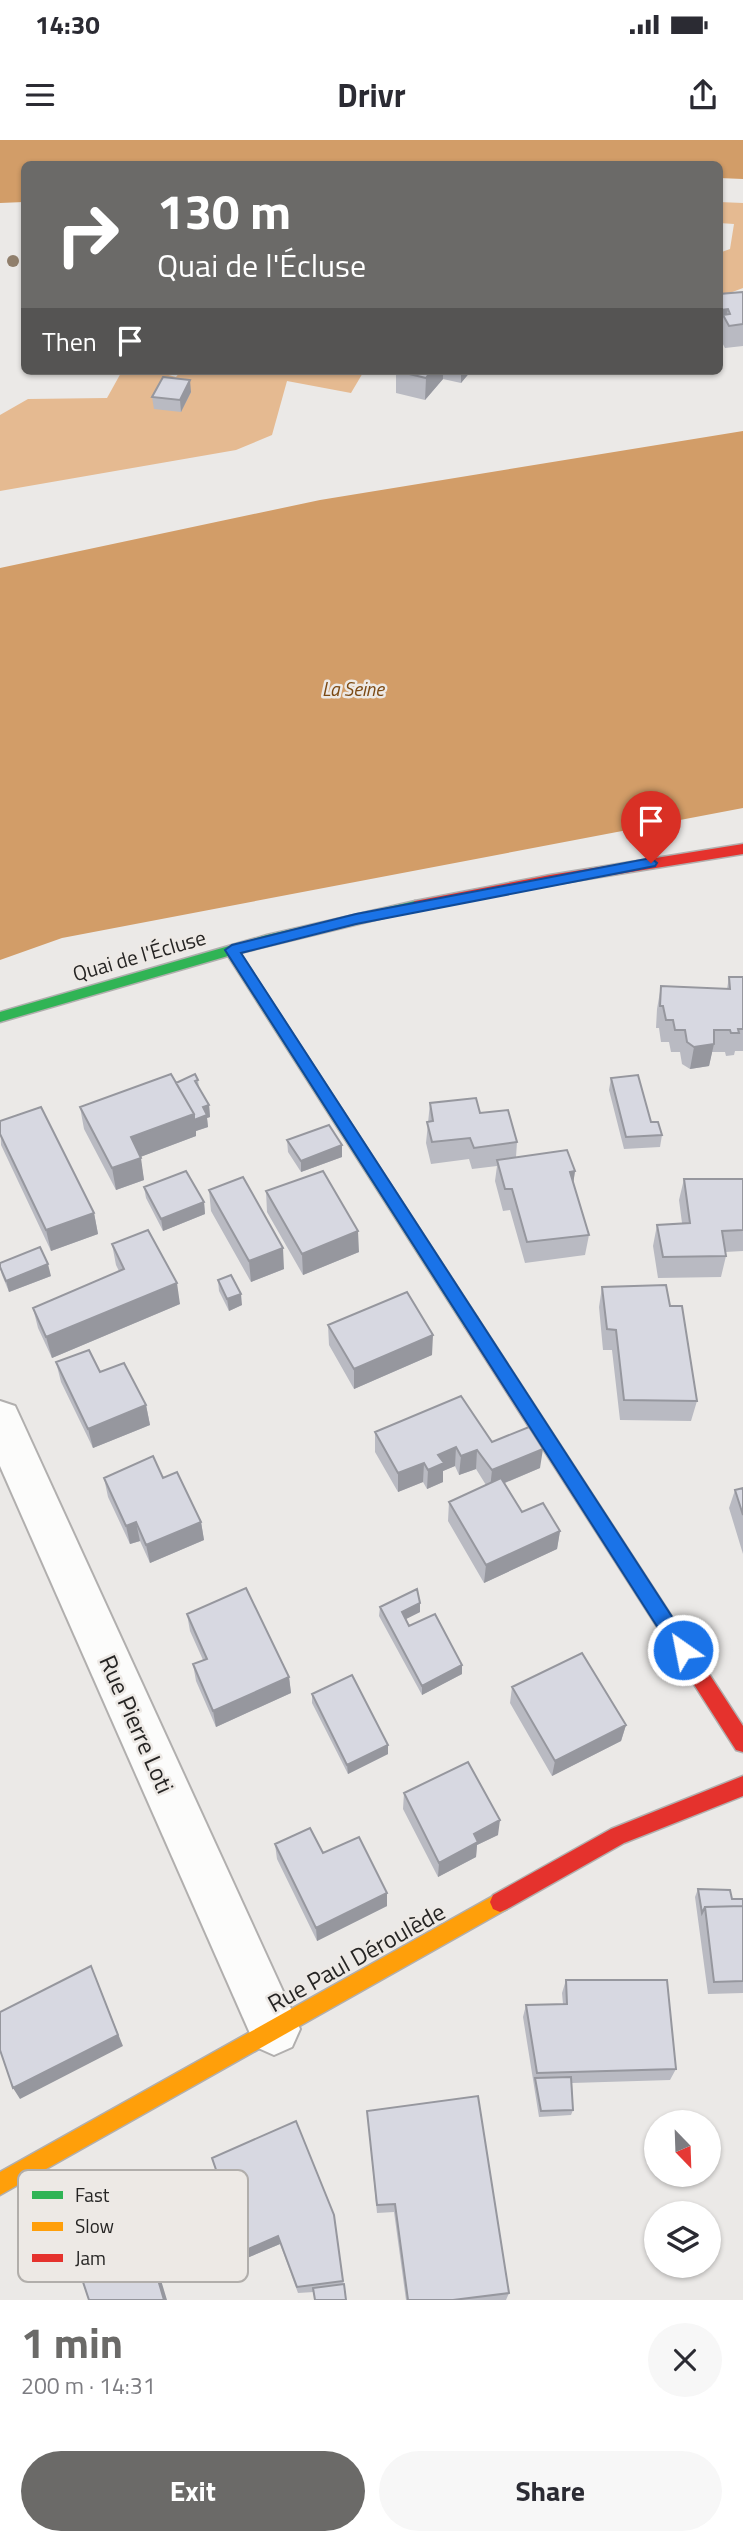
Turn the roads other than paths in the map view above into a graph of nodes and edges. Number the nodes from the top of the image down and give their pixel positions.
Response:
1 (743, 849) edge
2 (232, 950) junction
3 (0, 1017) edge
4 (0, 1419) edge
5 (743, 1743) edge
6 (743, 1786) edge
7 (274, 2029) junction
8 (25, 2170) edge
9 (18, 2174) edge
10 (0, 2184) edge

1 - 2 street, Quai de l'Écluse
2 - 3 street, Quai de l'Écluse
2 - 5 street
4 - 7 street, Rue Pierre Loti
6 - 7 street, Rue Paul Déroulède
7 - 8 street, Rue Paul Déroulède
9 - 10 street, Rue Paul Déroulède

